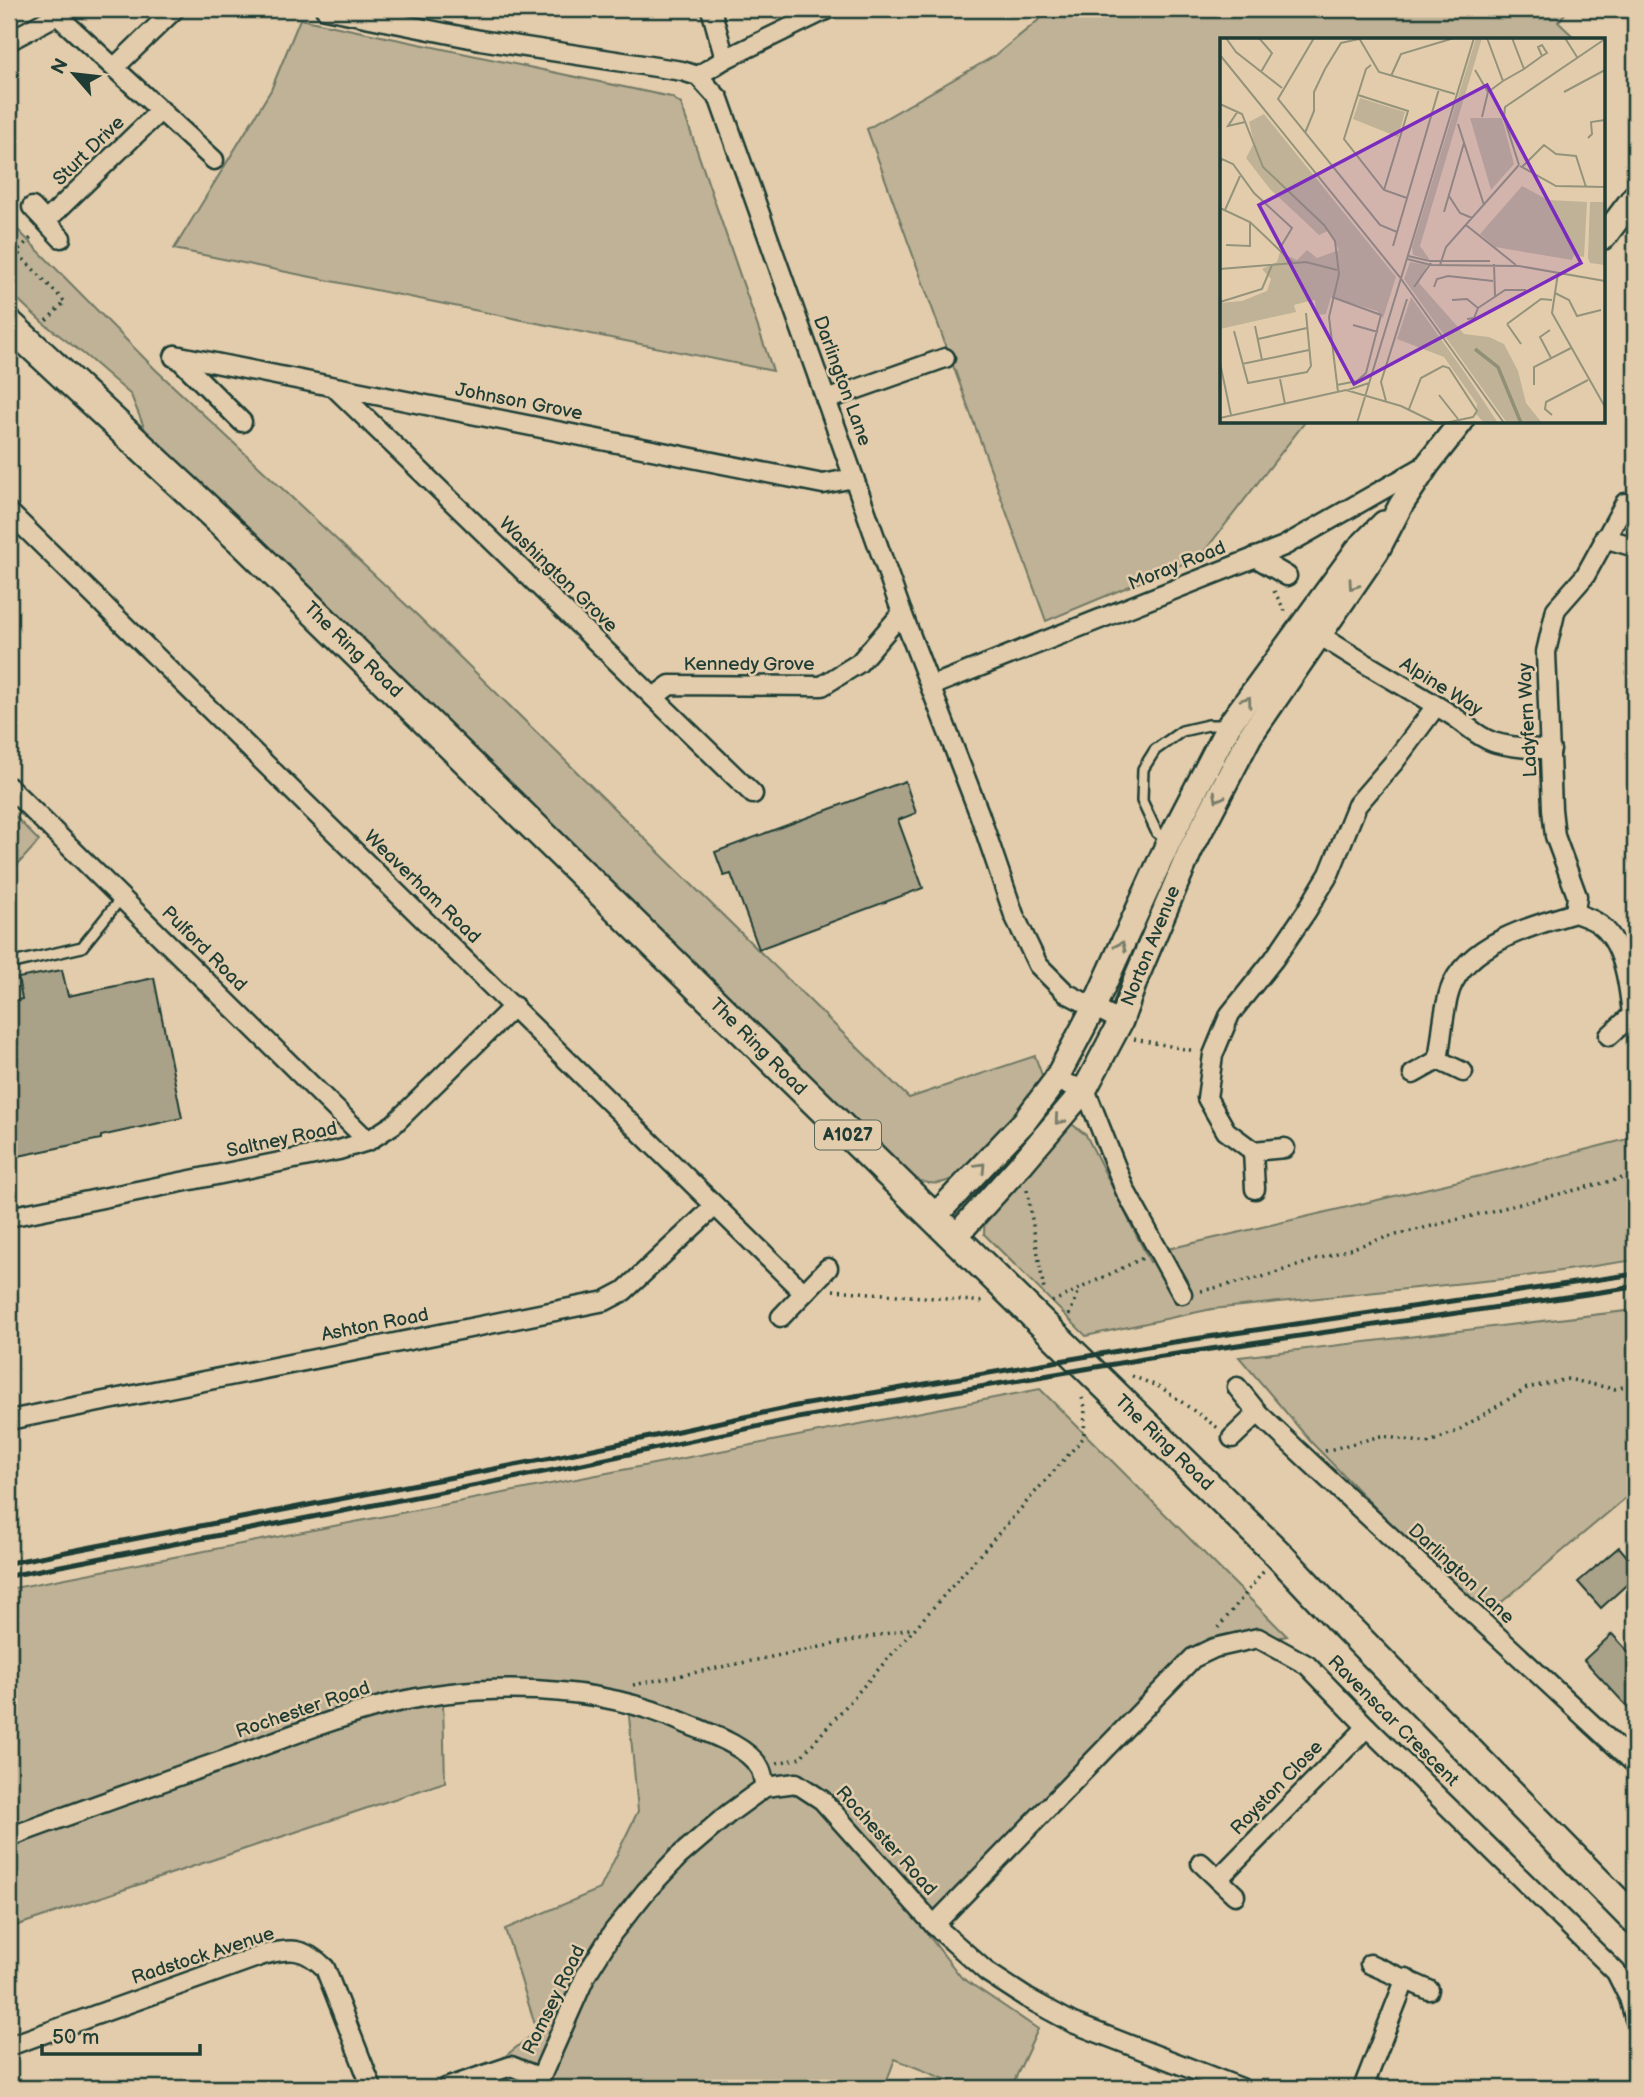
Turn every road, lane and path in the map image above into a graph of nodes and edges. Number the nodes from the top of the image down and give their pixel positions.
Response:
1 (175, 9) edge
2 (325, 9) edge
3 (710, 9) edge
4 (828, 9) edge
5 (57, 12) edge
6 (9, 41) edge
7 (725, 59) junction
8 (115, 66) junction
9 (698, 76) junction
10 (161, 110) junction
11 (214, 160) dead end
12 (32, 207) dead end
13 (1632, 207) edge
14 (46, 222) junction
15 (1606, 235) edge
16 (61, 238) dead end
17 (9, 244) edge
18 (16, 251) junction
19 (9, 259) edge
20 (45, 322) dead end
21 (9, 324) edge
22 (945, 358) dead end
23 (333, 387) junction
24 (826, 400) junction
25 (242, 422) dead end
26 (1459, 424) edge
27 (1428, 464) junction
28 (854, 478) junction
29 (1625, 503) dead end
30 (9, 512) edge
31 (1604, 538) junction
32 (1635, 547) edge
33 (1255, 557) junction
34 (1287, 576) dead end
35 (1273, 589) dead end
36 (902, 613) junction
37 (1311, 629) junction
38 (931, 686) junction
39 (653, 697) junction
40 (1436, 706) junction
41 (1229, 725) junction
42 (1250, 736) junction
43 (1551, 750) junction
44 (9, 787) edge
45 (753, 794) dead end
46 (1179, 846) junction
47 (122, 897) junction
48 (1575, 913) junction
49 (9, 964) edge
50 (514, 1006) junction
51 (1093, 1009) junction
52 (1634, 1016) edge
53 (1118, 1028) junction
54 (1609, 1036) dead end
55 (1213, 1055) junction
56 (1438, 1060) junction
57 (1463, 1072) dead end
58 (1413, 1074) dead end
59 (1055, 1081) junction
60 (1085, 1089) junction
61 (368, 1141) junction
62 (1285, 1148) dead end
63 (1254, 1151) junction
64 (1023, 1162) junction
65 (1635, 1175) edge
66 (1255, 1189) dead end
67 (715, 1206) junction
68 (9, 1217) edge
69 (934, 1217) junction
70 (954, 1238) junction
71 (1157, 1251) junction
72 (828, 1268) dead end
73 (806, 1291) junction
74 (1202, 1291) dead end
75 (1044, 1292) dead end
76 (1182, 1294) dead end
77 (988, 1302) dead end
78 (781, 1317) dead end
79 (1070, 1322) dead end
80 (1129, 1374) dead end
81 (1635, 1384) edge
82 (1237, 1387) dead end
83 (1258, 1413) junction
84 (9, 1420) edge
85 (1084, 1437) dead end
86 (1232, 1438) joint
87 (1310, 1462) junction
88 (1278, 1554) junction
89 (916, 1628) junction
90 (1214, 1648) junction
91 (625, 1687) dead end
92 (1367, 1727) junction
93 (1635, 1765) edge
94 (760, 1767) junction
95 (765, 1787) junction
96 (9, 1837) edge
97 (1201, 1863) dead end
98 (1218, 1879) junction
99 (1235, 1895) dead end
100 (1635, 1920) edge
101 (934, 1925) junction
102 (1370, 1964) dead end
103 (1406, 1978) junction
104 (1429, 1990) dead end
105 (1635, 2019) edge
106 (9, 2046) edge
107 (538, 2083) edge
108 (372, 2088) edge
109 (446, 2088) edge
110 (1241, 2088) edge
111 (1363, 2088) edge

1 - 8 street
2 - 9 street
3 - 7 street
4 - 7 street
5 - 6 street
5 - 8 street
7 - 9 street
8 - 10 street
9 - 24 street, Darlington Lane
10 - 11 street
10 - 14 street, Sturt Drive
12 - 14 street
13 - 15 street
14 - 16 street
14 - 18 path
17 - 18 path
18 - 19 path
18 - 20 path
21 - 69 main road, The Ring Road / A1027
22 - 24 street
23 - 25 street, Johnson Grove
23 - 28 street, Johnson Grove
23 - 39 street, Washington Grove
24 - 28 street, Darlington Lane
26 - 27 street, Norton Avenue
27 - 33 street, Moray Road
27 - 37 street, Norton Avenue
28 - 36 street, Darlington Lane
29 - 31 street, Ladyfern Way
30 - 50 street, Weaverham Road
31 - 32 street
31 - 43 street, Ladyfern Way
33 - 34 street
33 - 38 street, Moray Road
35 - 37 path
36 - 38 street, Darlington Lane
36 - 39 street, Kennedy Grove
37 - 40 street, Alpine Way
41 -> 37 street, Norton Avenue
37 - 42 street, Norton Avenue
38 - 51 street, Darlington Lane
39 - 45 street, Washington Grove
40 - 43 street, Alpine Way
40 - 55 street
41 - 42 lane
41 - 46 street, Norton Avenue
41 - 46 lane
42 -> 46 street, Norton Avenue
43 - 48 street, Ladyfern Way
44 - 47 street, Pulford Road
51 -> 46 street, Norton Avenue
46 - 53 street, Norton Avenue
47 - 49 lane
47 - 61 street, Pulford Road
48 - 52 street
48 - 56 street
50 - 61 street, Saltney Road
50 - 67 street, Weaverham Road
51 - 53 street, Darlington Lane
51 - 59 street, Norton Avenue
52 - 54 street
53 - 55 path
53 - 60 street, Norton Avenue
55 - 63 street
56 - 57 street
56 - 58 street
59 - 60 street
69 -> 59 street, Norton Avenue
60 -> 64 street, Norton Avenue
60 - 71 street
61 - 68 street, Saltney Road
62 - 63 street
63 - 66 street
64 - 70 street, Norton Avenue
64 - 75 path
65 - 74 path
67 - 73 street, Weaverham Road
67 - 84 street, Ashton Road
69 - 70 main road, The Ring Road / A1027
70 - 88 main road, The Ring Road / A1027
71 - 76 street
71 - 79 path
72 - 73 street
73 - 77 path
73 - 78 street
80 - 86 path
81 - 87 path
82 - 83 street, Darlington Lane
83 - 86 street
83 - 87 street, Darlington Lane
85 - 89 path
87 - 93 street, Darlington Lane
88 - 90 path
88 - 100 main road, The Ring Road / A1027
89 - 91 path
89 - 94 path
90 - 92 street, Ravenscar Crescent
90 - 101 street, Ravenscar Crescent
92 - 98 street, Royston Close
92 - 105 street, Ravenscar Crescent
94 - 95 street
94 - 96 street, Rochester Road
95 - 101 street, Rochester Road
95 - 107 street, Romsey Road
97 - 98 street
98 - 99 street
101 - 110 street, Rochester Road
102 - 103 street
103 - 104 street
103 - 111 street
106 - 108 street, Radstock Avenue
107 - 109 street

